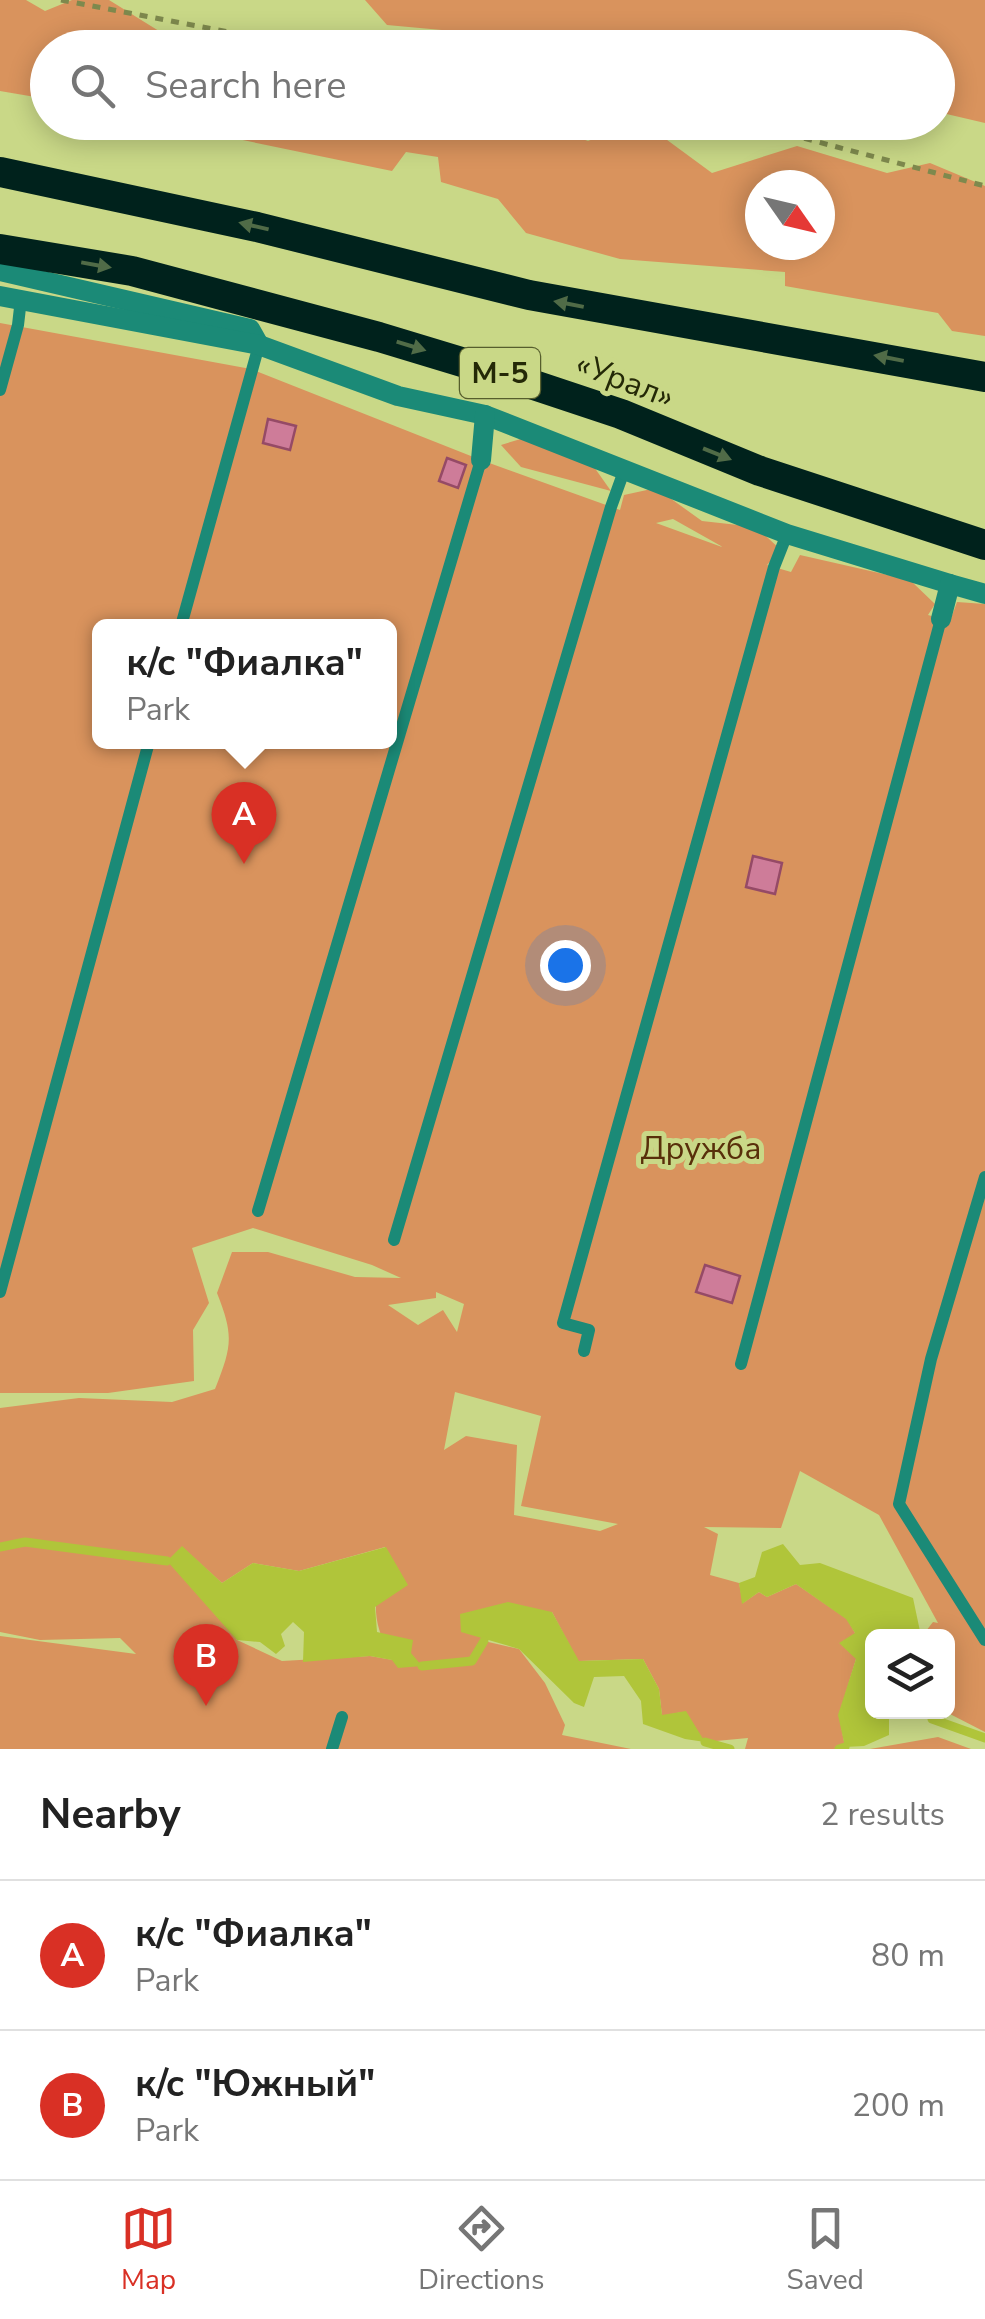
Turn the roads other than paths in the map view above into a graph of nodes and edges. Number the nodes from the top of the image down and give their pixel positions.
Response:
1 (0, 172) edge
2 (0, 249) edge
3 (0, 272) edge
4 (11, 298) edge
5 (259, 345) junction
6 (985, 377) edge
7 (0, 390) edge
8 (485, 415) junction
9 (481, 460) joint
10 (624, 470) junction
11 (786, 534) junction
12 (985, 545) edge
13 (950, 584) junction
14 (985, 594) edge
15 (183, 619) edge
16 (940, 619) joint
17 (397, 743) edge
18 (148, 749) edge
19 (395, 749) edge
20 (985, 1177) edge
21 (258, 1211) dead end
22 (394, 1240) dead end
23 (0, 1292) edge
24 (584, 1351) dead end
25 (741, 1364) dead end
26 (985, 1640) edge
27 (342, 1717) dead end
28 (332, 1749) edge

6 -> 1 highway, «Урал»
2 -> 12 highway, «Урал» / М-5
3 - 5 street
4 - 5 street
4 - 7 lane
5 - 8 street
5 - 15 lane
8 - 9 street
8 - 10 street
9 - 17 lane
10 - 11 street
10 - 22 lane
11 - 13 street
11 - 24 lane
13 - 14 street
13 - 16 street
16 - 25 lane
18 - 23 lane
19 - 21 lane
20 - 26 lane
27 - 28 lane

